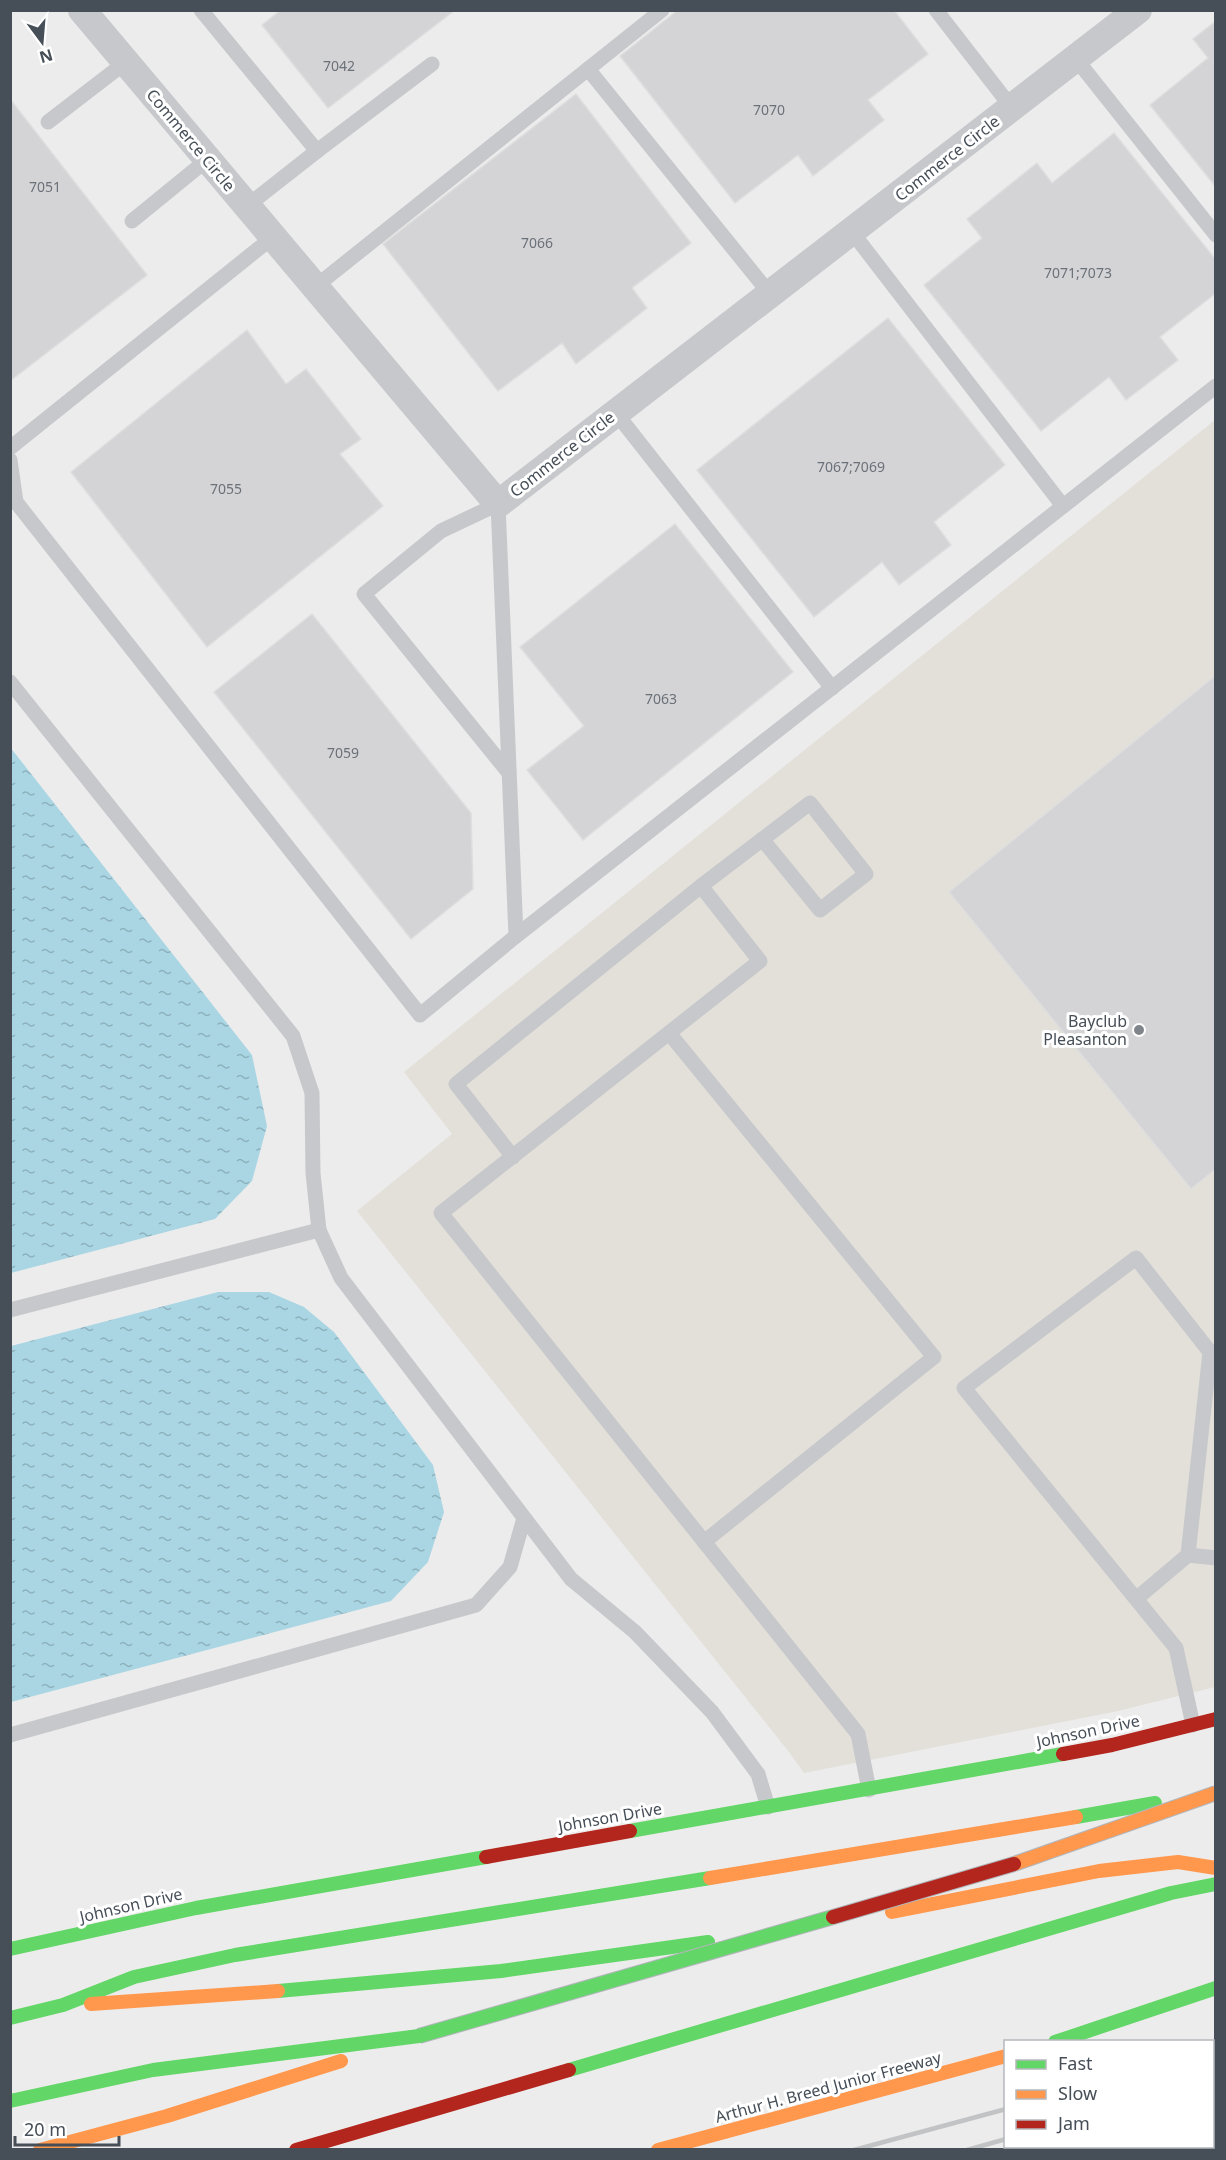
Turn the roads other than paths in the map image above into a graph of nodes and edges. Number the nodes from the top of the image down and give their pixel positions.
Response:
1 (82, 10) edge
2 (201, 10) edge
3 (662, 10) edge
4 (936, 10) edge
5 (1138, 10) edge
6 (1076, 59) junction
7 (126, 62) junction
8 (432, 64) dead end
9 (588, 69) junction
10 (1012, 108) junction
11 (48, 122) dead end
12 (317, 151) junction
13 (208, 159) junction
14 (247, 206) junction
15 (132, 221) dead end
16 (852, 232) junction
17 (1215, 236) edge
18 (273, 237) junction
19 (315, 287) junction
20 (770, 294) junction
21 (1215, 386) edge
22 (616, 413) junction
23 (10, 448) edge
24 (10, 460) edge
25 (498, 504) junction
26 (1063, 506) junction
27 (10, 681) edge
28 (832, 688) junction
29 (509, 773) junction
30 (762, 839) junction
31 (701, 886) junction
32 (516, 936) junction
33 (669, 1033) junction
34 (513, 1156) junction
35 (319, 1230) junction
36 (10, 1310) edge
37 (524, 1518) junction
38 (704, 1542) junction
39 (1188, 1555) junction
40 (1215, 1558) edge
41 (1136, 1599) junction
42 (1215, 1719) edge
43 (1193, 1725) junction
44 (10, 1735) edge
45 (869, 1790) junction
46 (1215, 1791) edge
47 (768, 1807) junction
48 (1215, 1868) edge
49 (1215, 1884) edge
50 (10, 1949) edge
51 (1215, 1988) edge
52 (63, 2005) junction
53 (10, 2018) edge
54 (419, 2036) junction
55 (1061, 2040) edge
56 (1004, 2056) edge
57 (10, 2101) edge
58 (40, 2150) edge
59 (296, 2150) edge
60 (658, 2150) edge

1 - 7 street, Commerce Circle
2 - 12 lane
3 - 9 lane
4 - 10 lane
5 - 6 street, Commerce Circle
6 - 10 street, Commerce Circle
6 - 17 lane
7 - 11 lane
7 - 13 street, Commerce Circle
8 - 12 lane
9 - 19 lane
9 - 20 lane
10 - 16 street, Commerce Circle
12 - 14 lane
13 - 14 street, Commerce Circle
13 - 15 lane
14 - 18 street, Commerce Circle
16 - 20 street, Commerce Circle
16 - 26 lane
18 - 19 street, Commerce Circle
18 - 23 lane
19 - 25 street, Commerce Circle
20 - 22 street, Commerce Circle
21 - 26 lane
22 - 25 street, Commerce Circle
22 - 28 lane
24 - 32 lane
25 - 29 lane
25 - 29 lane
26 - 28 lane
27 - 35 lane
28 - 32 lane
29 - 32 lane
30 - 30 lane
30 - 31 lane
31 - 33 lane
31 - 34 lane
33 - 34 lane
33 - 38 lane
34 - 38 lane
35 - 36 lane
35 - 37 lane
37 - 44 lane
37 - 47 lane
38 - 45 lane
39 - 40 lane
39 - 41 lane
39 - 41 lane
41 - 43 lane
42 - 43 main road, Johnson Drive
43 - 45 main road, Johnson Drive
45 - 47 main road, Johnson Drive
46 - 52 main road
46 - 54 main road, bridge
47 - 50 main road, Johnson Drive
48 - 52 main road
49 - 59 main road
51 - 55 main road
52 - 53 main road
54 - 57 main road
54 - 58 main road
56 - 60 main road, Arthur H. Breed Junior Freeway

